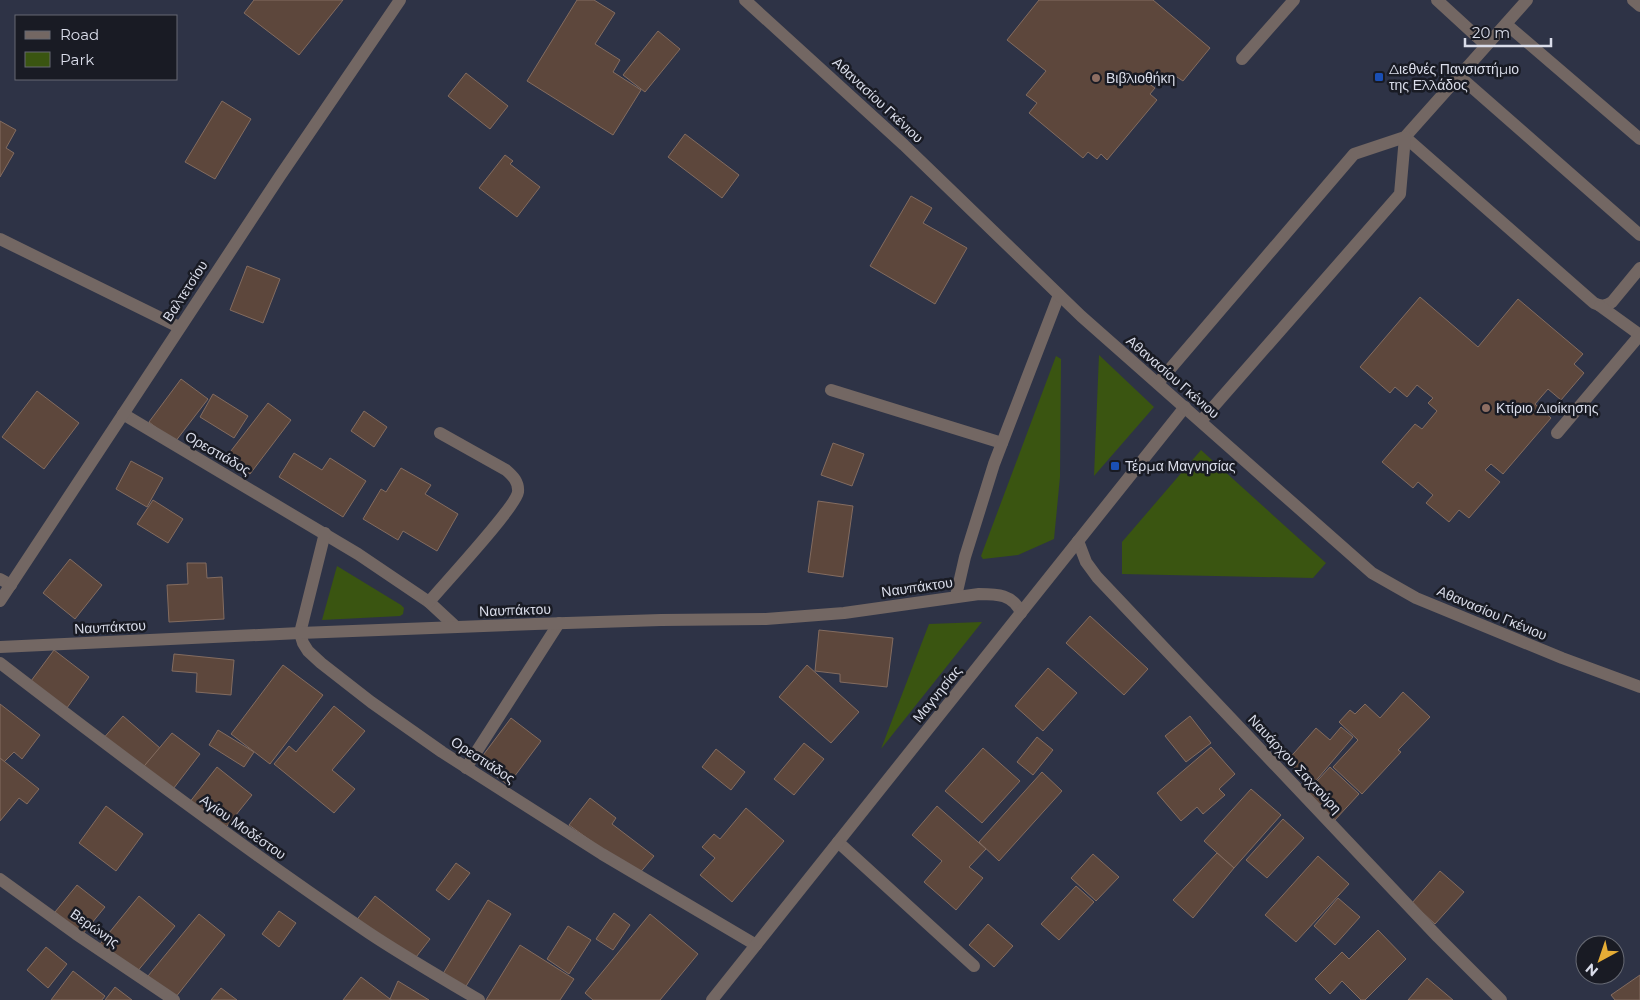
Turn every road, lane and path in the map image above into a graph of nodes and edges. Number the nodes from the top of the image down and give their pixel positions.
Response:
1 (400, 0) edge
2 (745, 0) edge
3 (1294, 0) edge
4 (1437, 0) edge
5 (1527, 0) edge
6 (1633, 0) edge
7 (1640, 6) edge
8 (1506, 24) junction
9 (1486, 45) junction
10 (1242, 59) dead end
11 (1459, 76) junction
12 (1404, 137) junction
13 (1640, 139) edge
14 (1640, 235) edge
15 (0, 238) edge
16 (1640, 268) edge
17 (1060, 295) junction
18 (1600, 306) junction
19 (180, 327) junction
20 (1158, 383) junction
21 (831, 390) dead end
22 (1185, 407) junction
23 (123, 414) junction
24 (1201, 421) junction
25 (1556, 432) dead end
26 (440, 433) dead end
27 (1002, 444) junction
28 (325, 533) junction
29 (1078, 541) junction
30 (5, 582) edge
31 (956, 596) junction
32 (0, 601) edge
33 (429, 602) junction
34 (1022, 613) junction
35 (559, 623) junction
36 (456, 627) junction
37 (300, 633) junction
38 (0, 647) edge
39 (0, 663) edge
40 (1640, 687) edge
41 (466, 768) junction
42 (838, 842) junction
43 (0, 878) edge
44 (756, 945) junction
45 (974, 966) dead end
46 (174, 1000) edge
47 (479, 1000) edge
48 (712, 1000) edge
49 (1501, 1000) edge

1 - 19 street, Βαλτετσίου
2 - 17 street, Αθανασίου Γκένιου
3 - 10 street
4 - 9 street
5 - 8 street
6 - 7 street
8 - 9 street
8 - 13 street
9 - 11 street
11 - 12 street
11 - 14 street
12 - 18 street
12 - 20 street
12 - 24 street
15 - 19 street
16 - 18 street
17 - 20 street, Αθανασίου Γκένιου
17 - 27 street
18 - 25 street
19 - 23 street, Βαλτετσίου
20 - 22 street, Αθανασίου Γκένιου
21 - 27 street
22 - 24 street, Αθανασίου Γκένιου
22 - 29 street, Μαγνησίας
23 - 28 street, Ορεστιάδος
23 - 30 street, Βαλτετσίου
24 - 40 street, Αθανασίου Γκένιου
26 - 33 street
27 - 31 street
28 - 33 street, Ορεστιάδος
28 - 37 street
29 - 34 street, Μαγνησίας
29 - 49 street, Ναυάρχου Σαχτούρη
30 - 32 street, Βαλτετσίου
31 - 34 street, Ναυπάκτου
31 - 35 street, Ναυπάκτου
33 - 36 street, Ορεστιάδος
34 - 42 street, Μαγνησίας
35 - 36 street, Ναυπάκτου
35 - 41 street
36 - 37 street, Ναυπάκτου
37 - 38 street, Ναυπάκτου
37 - 41 street, Ορεστιάδος
39 - 47 street, Αγίου Μοδέστου
41 - 44 street, Ορεστιάδος
42 - 44 street, Μαγνησίας
42 - 45 street
43 - 46 street, Βερώνης
44 - 48 street, Μαγνησίας

